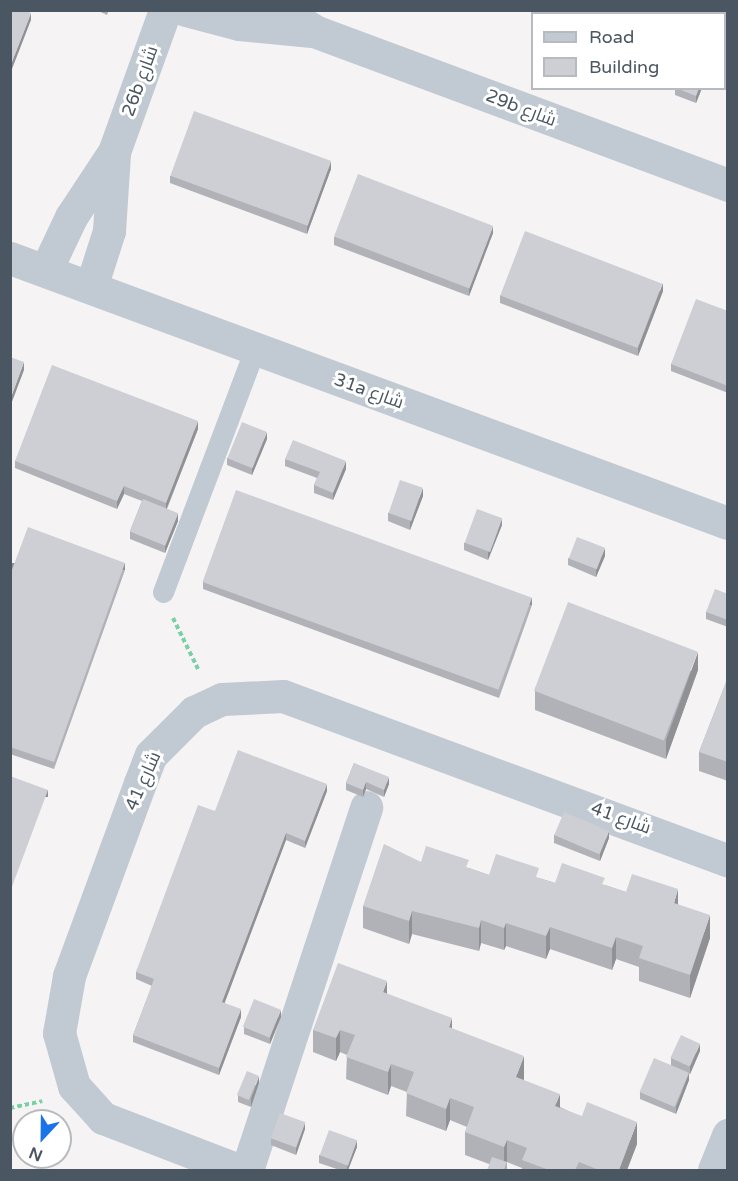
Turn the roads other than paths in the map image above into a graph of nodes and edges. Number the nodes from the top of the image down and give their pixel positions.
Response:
1 (165, 10) edge
2 (186, 10) edge
3 (282, 10) edge
4 (314, 31) junction
5 (114, 152) junction
6 (728, 185) edge
7 (10, 258) edge
8 (46, 270) junction
9 (91, 287) junction
10 (255, 348) junction
11 (728, 523) edge
12 (163, 592) road end
13 (366, 807) dead end
14 (728, 861) edge
15 (728, 1135) edge
16 (238, 1170) edge
17 (247, 1170) edge
18 (714, 1170) edge

1 - 5 street, 26b شارع
2 - 4 street
3 - 4 street
4 - 6 street, 29b شارع
5 - 8 street, 26b شارع
5 - 9 street, 26b شارع
7 - 8 street, 31a شارع
8 - 9 street, 31a شارع
9 - 10 street, 31a شارع
10 - 11 street, 31a شارع
10 - 12 lane
13 - 17 street
14 - 16 street, شارع 41
15 - 18 street

